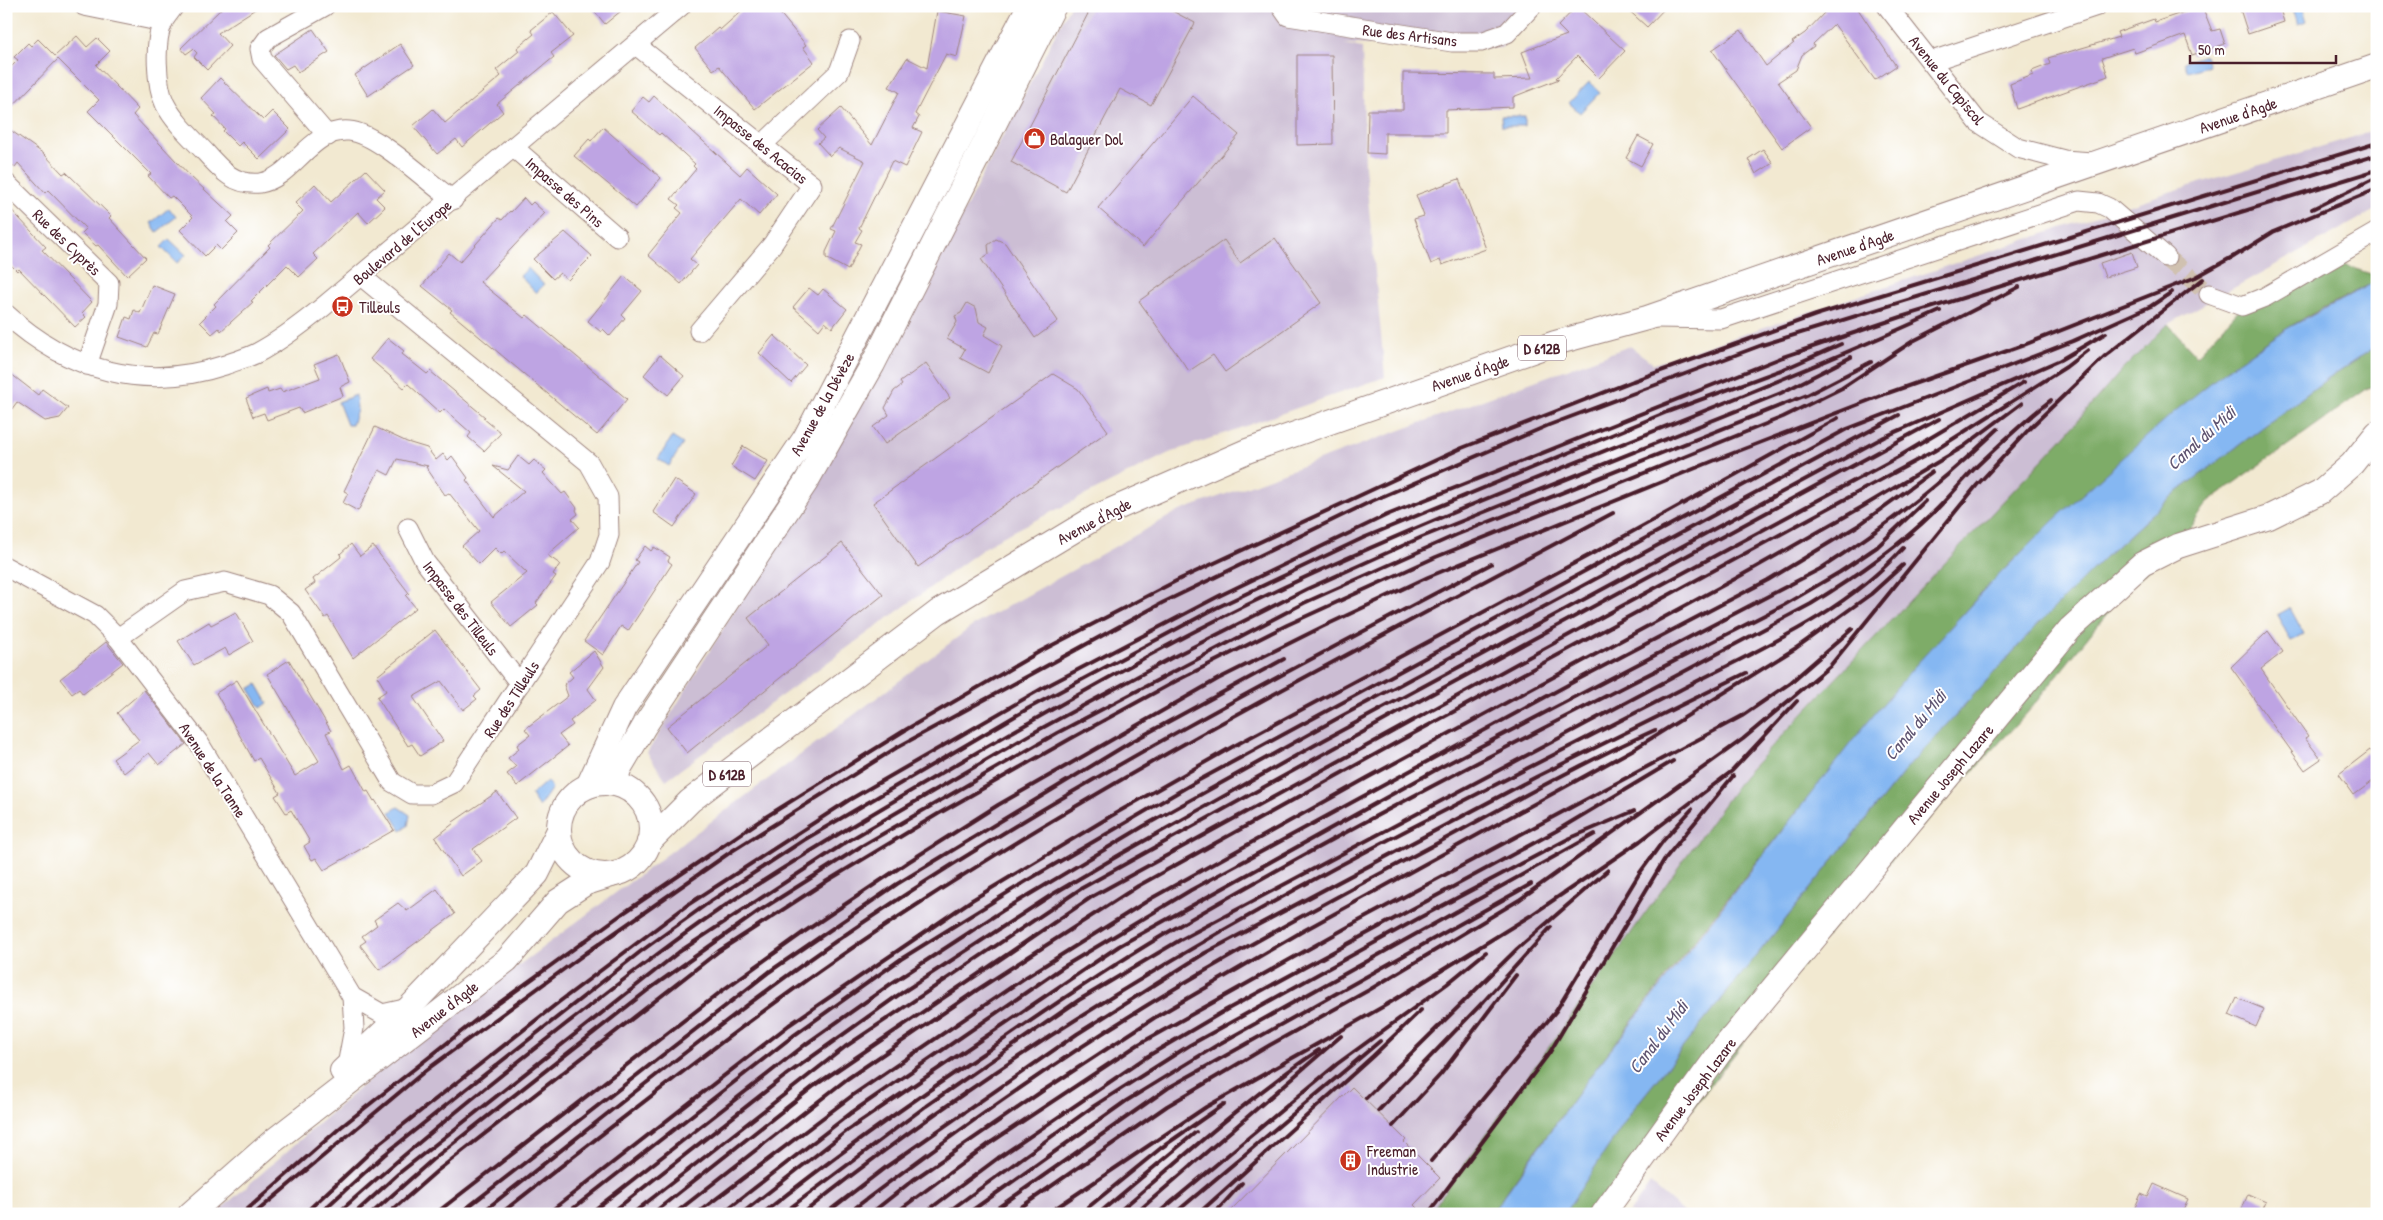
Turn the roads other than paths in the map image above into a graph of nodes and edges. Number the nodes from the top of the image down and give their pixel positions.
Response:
1 (84, 6) edge
2 (174, 6) edge
3 (325, 6) edge
4 (681, 6) edge
5 (1023, 6) edge
6 (1029, 6) edge
7 (1040, 6) edge
8 (1054, 6) edge
9 (1281, 6) edge
10 (1532, 6) edge
11 (1887, 6) edge
12 (2097, 6) edge
13 (163, 22) junction
14 (850, 41) dead end
15 (636, 45) junction
16 (1008, 49) junction
17 (1932, 61) junction
18 (2377, 66) edge
19 (1015, 83) junction
20 (328, 136) junction
21 (762, 144) junction
22 (512, 147) junction
23 (2101, 163) junction
24 (6, 183) edge
25 (453, 200) junction
26 (2377, 232) edge
27 (617, 237) dead end
28 (2166, 257) tunnel mouth
29 (361, 276) junction
30 (2209, 294) tunnel mouth
31 (6, 314) edge
32 (1647, 318) junction
33 (699, 331) dead end
34 (87, 365) junction
35 (2377, 433) edge
36 (408, 528) dead end
37 (6, 567) edge
38 (118, 638) junction
39 (520, 684) junction
40 (615, 784) junction
41 (588, 786) junction
42 (690, 801) junction
43 (643, 804) junction
44 (559, 830) junction
45 (649, 842) junction
46 (611, 875) junction
47 (352, 997) junction
48 (409, 1008) junction
49 (347, 1066) junction
50 (272, 1142) junction
51 (190, 1214) edge
52 (1603, 1214) edge

1 - 13 street
2 - 13 street
3 - 20 street
4 - 15 street, Boulevard de l'Europe
5 - 16 street
6 - 16 main road, Avenue de la Dévèze
7 - 19 street
8 - 19 main road, Avenue de la Dévèze
9 - 10 street, Rue des Artisans
11 - 17 street, Avenue du Capiscol
12 - 17 street
13 - 20 street
14 - 21 street
15 - 21 street, Impasse des Acacias
15 - 22 street, Boulevard de l'Europe
16 - 41 main road, Avenue de la Dévèze
17 - 23 street, Avenue du Capiscol
18 - 23 main road, Avenue d'Agde / D 612B
19 - 40 main road, Avenue de la Dévèze
20 - 25 street
21 - 33 street, Impasse des Acacias
22 - 25 street, Boulevard de l'Europe
22 - 27 street, Impasse des Pins
23 - 32 main road, Avenue d'Agde / D 612B
24 - 34 street, Rue des Cyprès
25 - 29 street, Boulevard de l'Europe
26 - 30 street
28 - 32 street
29 - 34 street, Boulevard de l'Europe
29 - 39 street, Rue des Tilleuls
31 - 34 street, Boulevard de l'Europe
32 - 42 main road, Avenue d'Agde / D 612B
35 - 52 main road, Avenue Joseph Lazare
36 - 39 street, Impasse des Tilleuls
37 - 38 street, Avenue de la Tanne
38 - 39 street, Rue des Tilleuls
38 - 47 street, Avenue de la Tanne
40 - 41 main road
40 - 43 main road
41 - 44 main road
42 - 43 main road, D 612B
42 - 45 main road, Avenue d'Agde / D 612B
43 - 45 main road
44 - 46 main road
44 - 48 main road, Avenue d'Agde
45 - 46 main road
46 - 50 main road, Avenue d'Agde
47 - 48 street, Avenue de la Tanne
47 - 49 street, Avenue de la Tanne
48 - 49 main road, Avenue d'Agde
49 - 50 main road, Avenue d'Agde
50 - 51 main road, Avenue d'Agde

